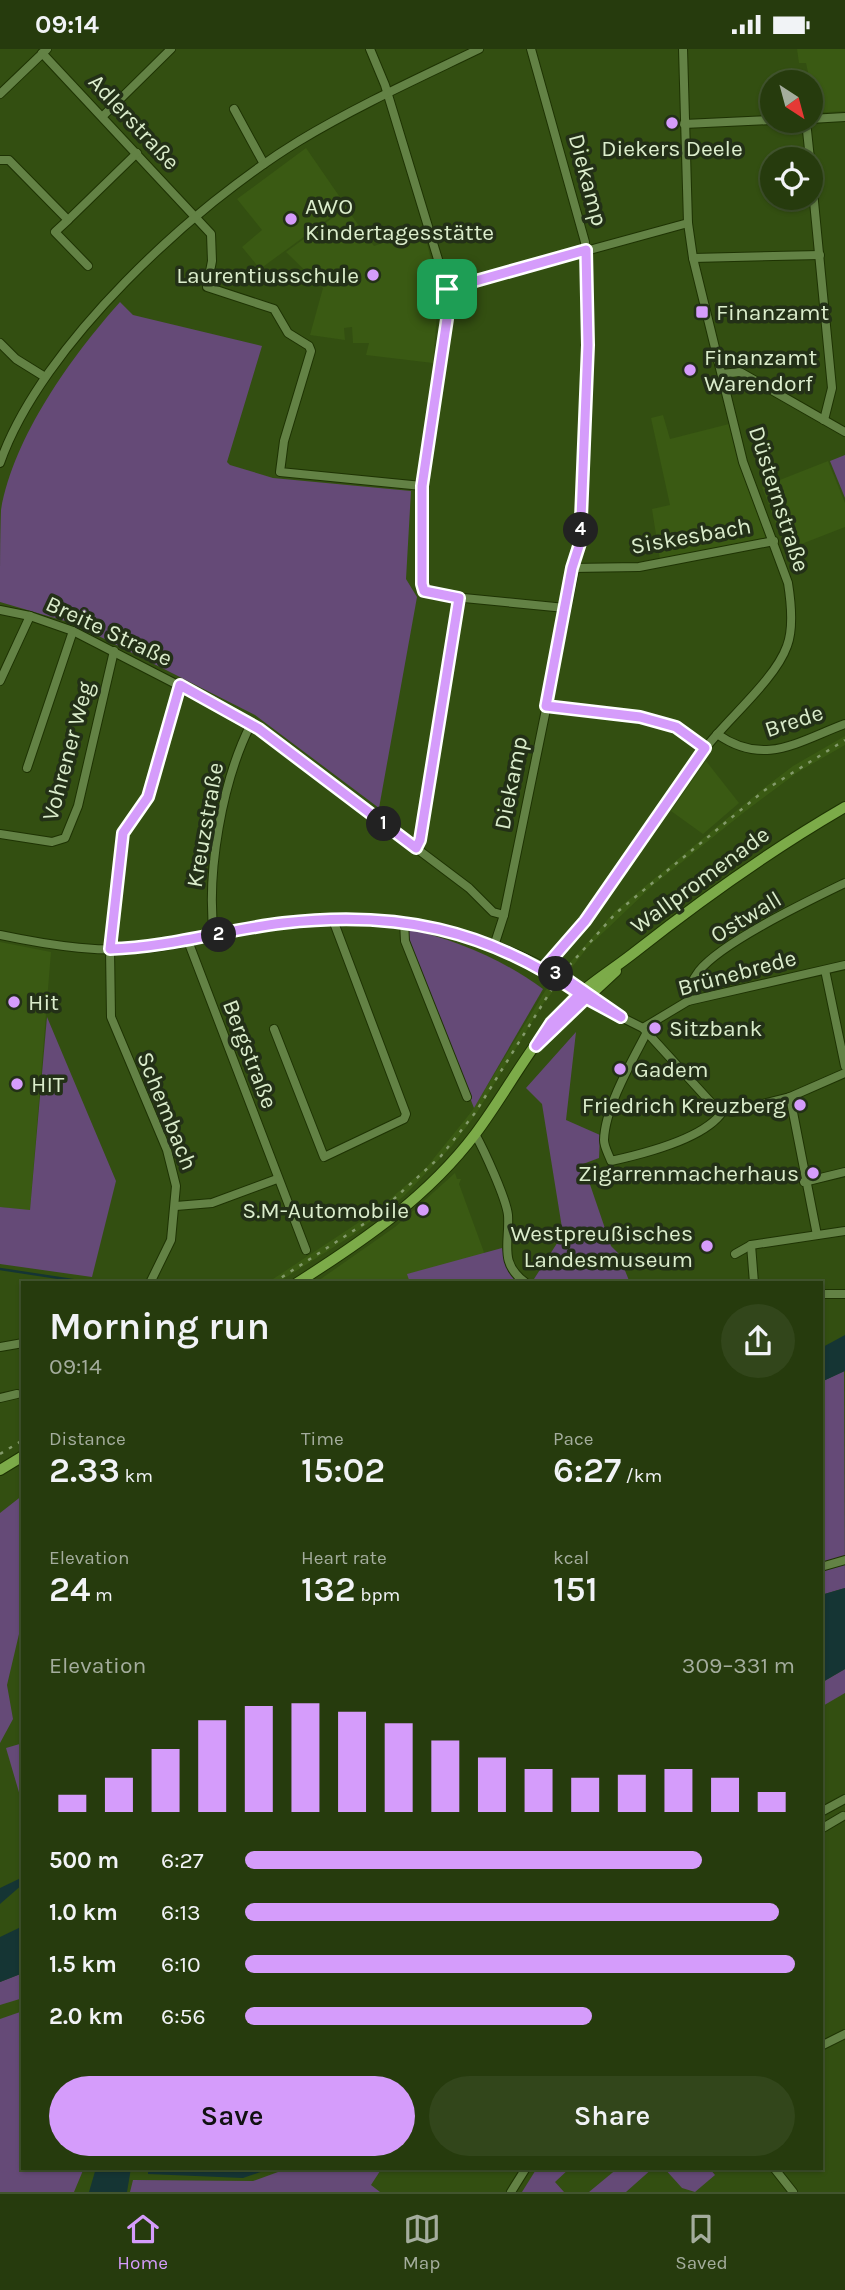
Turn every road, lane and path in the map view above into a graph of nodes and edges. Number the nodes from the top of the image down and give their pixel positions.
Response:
1 (171, 49) edge
2 (370, 49) edge
3 (479, 49) edge
4 (531, 49) edge
5 (683, 49) edge
6 (44, 51) edge
7 (1, 91) edge
8 (386, 94) junction
9 (234, 109) dead end
10 (103, 116) junction
11 (845, 117) edge
12 (823, 119) edge
13 (760, 121) edge
14 (684, 124) junction
15 (137, 153) junction
16 (0, 160) edge
17 (264, 164) junction
18 (815, 210) edge
19 (197, 218) junction
20 (68, 220) junction
21 (688, 223) junction
22 (586, 250) junction
23 (820, 255) junction
24 (693, 258) junction
25 (88, 266) dead end
26 (447, 289) junction
27 (0, 343) edge
28 (722, 374) junction
29 (45, 377) junction
30 (824, 420) junction
31 (845, 432) edge
32 (0, 463) edge
33 (422, 486) junction
34 (774, 541) junction
35 (572, 568) junction
36 (459, 598) junction
37 (565, 608) junction
38 (0, 610) edge
39 (30, 616) junction
40 (73, 631) junction
41 (114, 651) junction
42 (0, 681) edge
43 (180, 685) junction
44 (546, 706) junction
45 (251, 724) junction
46 (845, 724) edge
47 (717, 734) junction
48 (705, 748) junction
49 (27, 768) dead end
50 (845, 807) edge
51 (0, 834) edge
52 (416, 848) junction
53 (845, 883) edge
54 (504, 915) junction
55 (333, 920) junction
56 (404, 921) junction
57 (0, 935) edge
58 (215, 936) junction
59 (188, 941) junction
60 (494, 946) junction
61 (110, 949) junction
62 (519, 957) junction
63 (845, 965) edge
64 (544, 968) junction
65 (825, 970) junction
66 (585, 994) junction
67 (688, 1001) junction
68 (274, 1029) dead end
69 (645, 1030) junction
70 (845, 1066) edge
71 (845, 1073) edge
72 (467, 1097) dead end
73 (790, 1097) junction
74 (723, 1111) junction
75 (475, 1134) junction
76 (845, 1172) edge
77 (277, 1179) junction
78 (804, 1182) junction
79 (176, 1206) junction
80 (845, 1231) edge
81 (817, 1235) junction
82 (751, 1245) junction
83 (306, 1250) dead end
84 (735, 1254) dead end
85 (151, 1281) edge
86 (301, 1281) edge
87 (524, 1281) edge
88 (754, 1281) edge
89 (823, 1294) edge
90 (845, 1294) edge
91 (21, 1343) edge
92 (0, 1347) edge
93 (17, 1394) dead end
94 (0, 1398) edge
95 (21, 1457) edge
96 (0, 1470) edge
97 (845, 1560) edge
98 (823, 1566) edge
99 (841, 1801) edge
100 (823, 1811) edge
101 (844, 1819) edge
102 (823, 1828) edge
103 (845, 2034) edge
104 (823, 2045) edge
105 (525, 2170) edge
106 (776, 2170) edge
107 (511, 2192) edge
108 (793, 2192) edge

1 - 10 street
2 - 8 street
3 - 8 street
4 - 22 street, Diekamp
5 - 14 street, Düsternstraße
6 - 7 street
6 - 10 street, Adlerstraße
8 - 17 street
8 - 26 street
9 - 17 street
10 - 15 street, Adlerstraße
11 - 12 street
13 - 14 street
14 - 21 street, Düsternstraße
15 - 19 street, Adlerstraße
15 - 20 street
16 - 20 street
17 - 19 street
18 - 23 street
19 - 29 street
19 - 33 street, Adlerstraße
20 - 25 street
21 - 22 street
21 - 24 street, Düsternstraße
22 - 26 street
22 - 35 street, Diekamp
23 - 24 street
23 - 30 street
24 - 28 street, Düsternstraße
26 - 33 street
27 - 29 street
28 - 30 street
28 - 34 street, Düsternstraße
29 - 32 street
30 - 31 street
33 - 36 street
34 - 35 street, Siskesbach
34 - 47 street, Düsternstraße
35 - 37 street, Diekamp
36 - 37 street
36 - 52 street
37 - 44 street, Diekamp
38 - 39 street, Breite Straße
39 - 40 street, Breite Straße
39 - 42 street
40 - 41 street, Breite Straße
40 - 49 street
41 - 43 street, Breite Straße
41 - 51 street, Vohrener Weg
43 - 45 street, Breite Straße
43 - 61 street, Schembach
44 - 48 street
44 - 54 street, Diekamp
45 - 52 street, Breite Straße
45 - 58 street, Kreuzstraße
46 - 47 street, Brede
47 - 48 street, Düsternstraße
48 - 64 street, Düsternstraße
50 - 66 main road, Wallpromenade
52 - 54 street, Breite Straße
53 - 67 street, Ostwall
54 - 60 street, Diekamp
55 - 56 street
55 - 58 street
55 - 68 street
56 - 60 street
56 - 72 street
57 - 61 street
58 - 59 street
59 - 61 street
59 - 77 street, Bergstraße
60 - 62 street
61 - 79 street, Schembach
62 - 64 street
62 - 66 street
63 - 65 street, Brünebrede
64 - 66 street
65 - 67 street, Brünebrede
65 - 70 street
66 - 69 street
66 - 75 main road, Wallpromenade
67 - 69 street, Brünebrede
69 - 74 street
69 - 74 street
71 - 73 street
73 - 74 street
73 - 78 street
75 - 86 main road, Wallpromenade
75 - 87 street
76 - 78 street
77 - 79 street
77 - 83 street, Bergstraße
78 - 81 street
79 - 85 street, Schembach
80 - 81 street
81 - 82 street
82 - 84 street
82 - 88 street
89 - 90 street
91 - 92 street
93 - 94 street
95 - 96 main road
97 - 98 street
99 - 100 street
99 - 101 street
101 - 102 street
103 - 104 street
105 - 107 street
106 - 108 street

